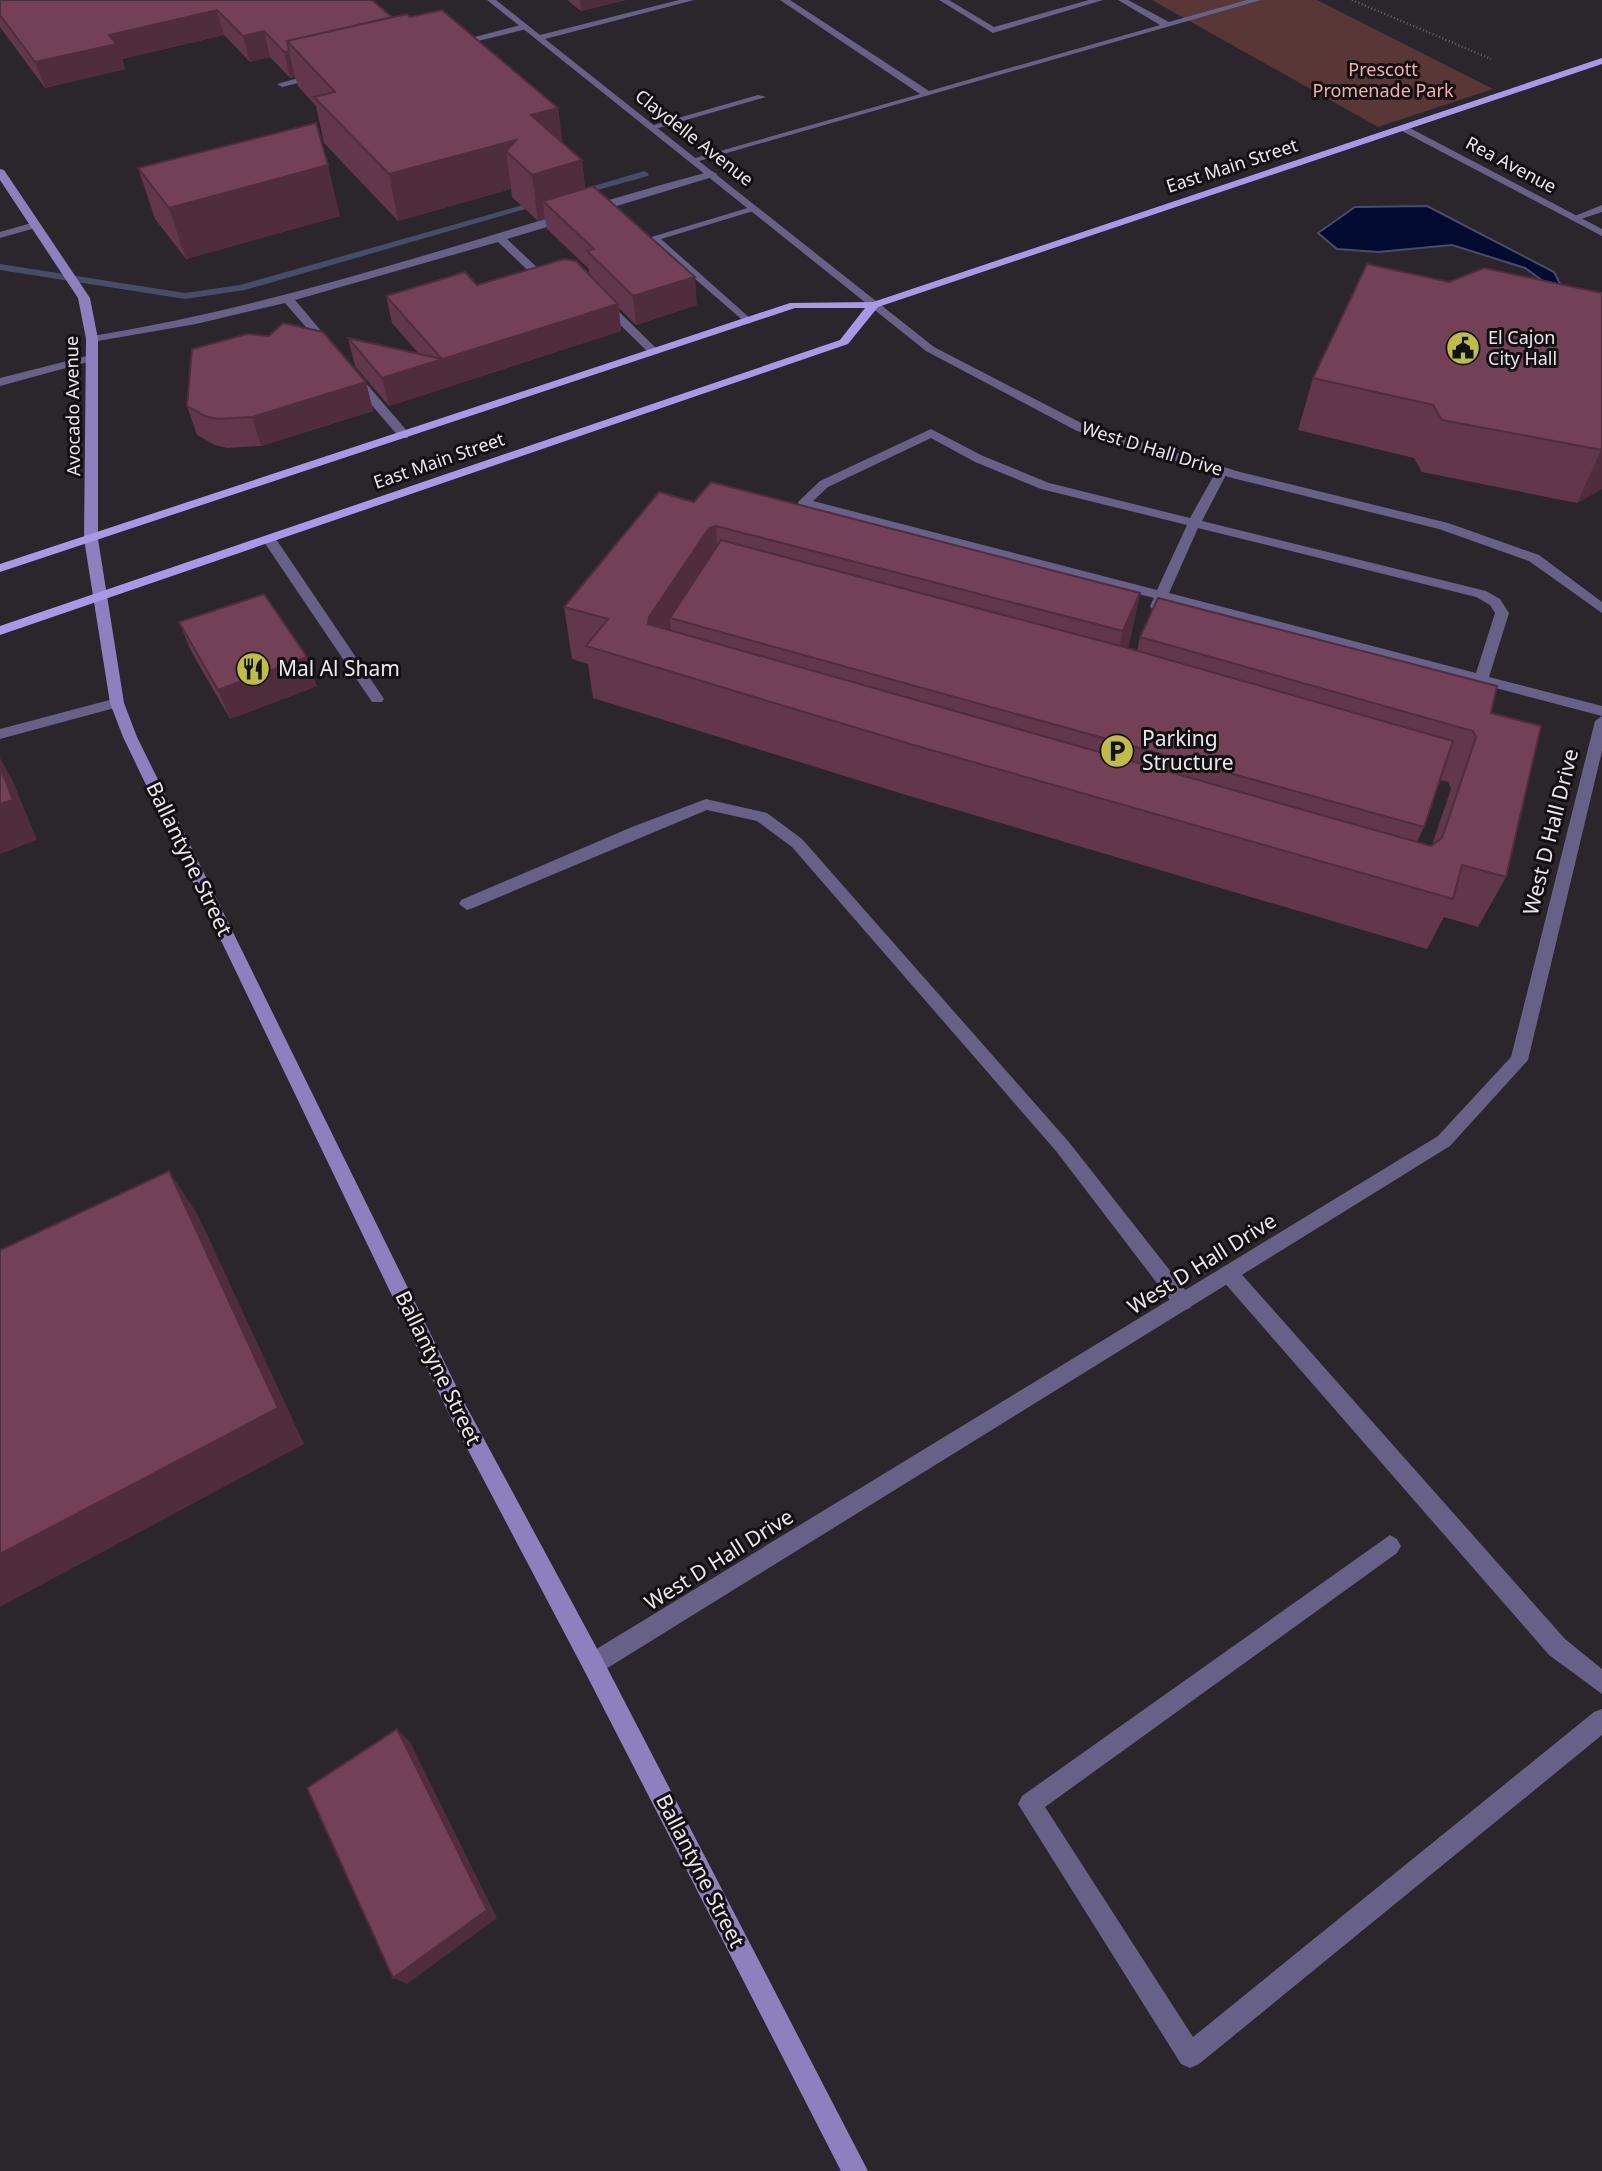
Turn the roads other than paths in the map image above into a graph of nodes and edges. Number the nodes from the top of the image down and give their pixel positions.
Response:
1 (491, 0) edge
2 (690, 0) edge
3 (784, 0) edge
4 (943, 0) edge
5 (1099, 0) edge
6 (1122, 0) edge
7 (1257, 0) edge
8 (1167, 25) junction
9 (524, 27) junction
10 (538, 38) junction
11 (436, 48) edge
12 (1602, 61) edge
13 (334, 72) edge
14 (282, 84) dead end
15 (927, 94) junction
16 (761, 97) dead end
17 (652, 127) junction
18 (1404, 128) junction
19 (696, 161) junction
20 (0, 172) edge
21 (712, 174) junction
22 (1602, 208) edge
23 (755, 209) junction
24 (1575, 218) junction
25 (35, 225) junction
26 (1602, 233) edge
27 (0, 234) edge
28 (500, 238) junction
29 (562, 279) edge
30 (593, 292) edge
31 (288, 299) junction
32 (874, 305) junction
33 (747, 321) junction
34 (92, 339) junction
35 (654, 352) junction
36 (91, 358) junction
37 (0, 382) edge
38 (404, 435) junction
39 (1222, 471) junction
40 (1194, 523) junction
41 (91, 539) junction
42 (269, 539) junction
43 (0, 568) edge
44 (1161, 596) junction
45 (99, 598) junction
46 (1602, 609) edge
47 (1153, 617) edge
48 (0, 631) edge
49 (1481, 680) junction
50 (377, 699) dead end
51 (117, 703) junction
52 (1602, 711) edge
53 (1602, 721) edge
54 (0, 734) edge
55 (467, 904) dead end
56 (1229, 1274) junction
57 (1183, 1303) junction
58 (1390, 1546) dead end
59 (593, 1664) junction
60 (1602, 1683) edge
61 (1602, 1720) edge
62 (855, 2171) edge

1 - 9 street, Claydelle Avenue
2 - 10 street
3 - 15 street
4 - 5 street
6 - 8 street
7 - 8 street
8 - 15 street
9 - 10 street, Claydelle Avenue
9 - 11 street
10 - 17 street, Claydelle Avenue
12 - 18 main road, East Main Street
13 - 14 street
15 - 19 street
16 - 17 street
17 - 19 street, Claydelle Avenue
18 - 24 street, Rea Avenue
18 - 32 main road, East Main Street
19 - 21 street, Claydelle Avenue
20 - 25 main road, Avocado Avenue
21 - 23 street, Claydelle Avenue
21 - 28 street
22 - 24 street
23 - 32 street, Claydelle Avenue
23 - 33 street
24 - 26 street, Rea Avenue
25 - 27 street
25 - 34 main road, Avocado Avenue
28 - 29 street
28 - 31 street
30 - 35 street
31 - 34 street
31 - 38 street
32 - 33 main road, East Main Street
32 - 39 street, West D Hall Drive
32 - 42 main road, East Main Street
33 - 35 main road, East Main Street
34 - 36 main road, Avocado Avenue
35 - 38 main road, East Main Street
36 - 37 street
36 - 41 main road, Avocado Avenue
38 - 41 main road, East Main Street
39 - 40 street
39 - 46 street, West D Hall Drive
40 - 44 street
40 - 44 street
40 - 49 street
41 - 43 main road, East Main Street
41 - 45 main road, Ballantyne Street
42 - 45 main road, East Main Street
42 - 50 street
44 - 47 street
44 - 49 street
45 - 48 main road, East Main Street
45 - 51 main road, Ballantyne Street
49 - 52 street
51 - 54 street
51 - 59 main road, Ballantyne Street
53 - 56 street, West D Hall Drive
55 - 57 street
56 - 57 street, West D Hall Drive
56 - 60 street
57 - 59 street, West D Hall Drive
58 - 61 street
59 - 62 main road, Ballantyne Street

